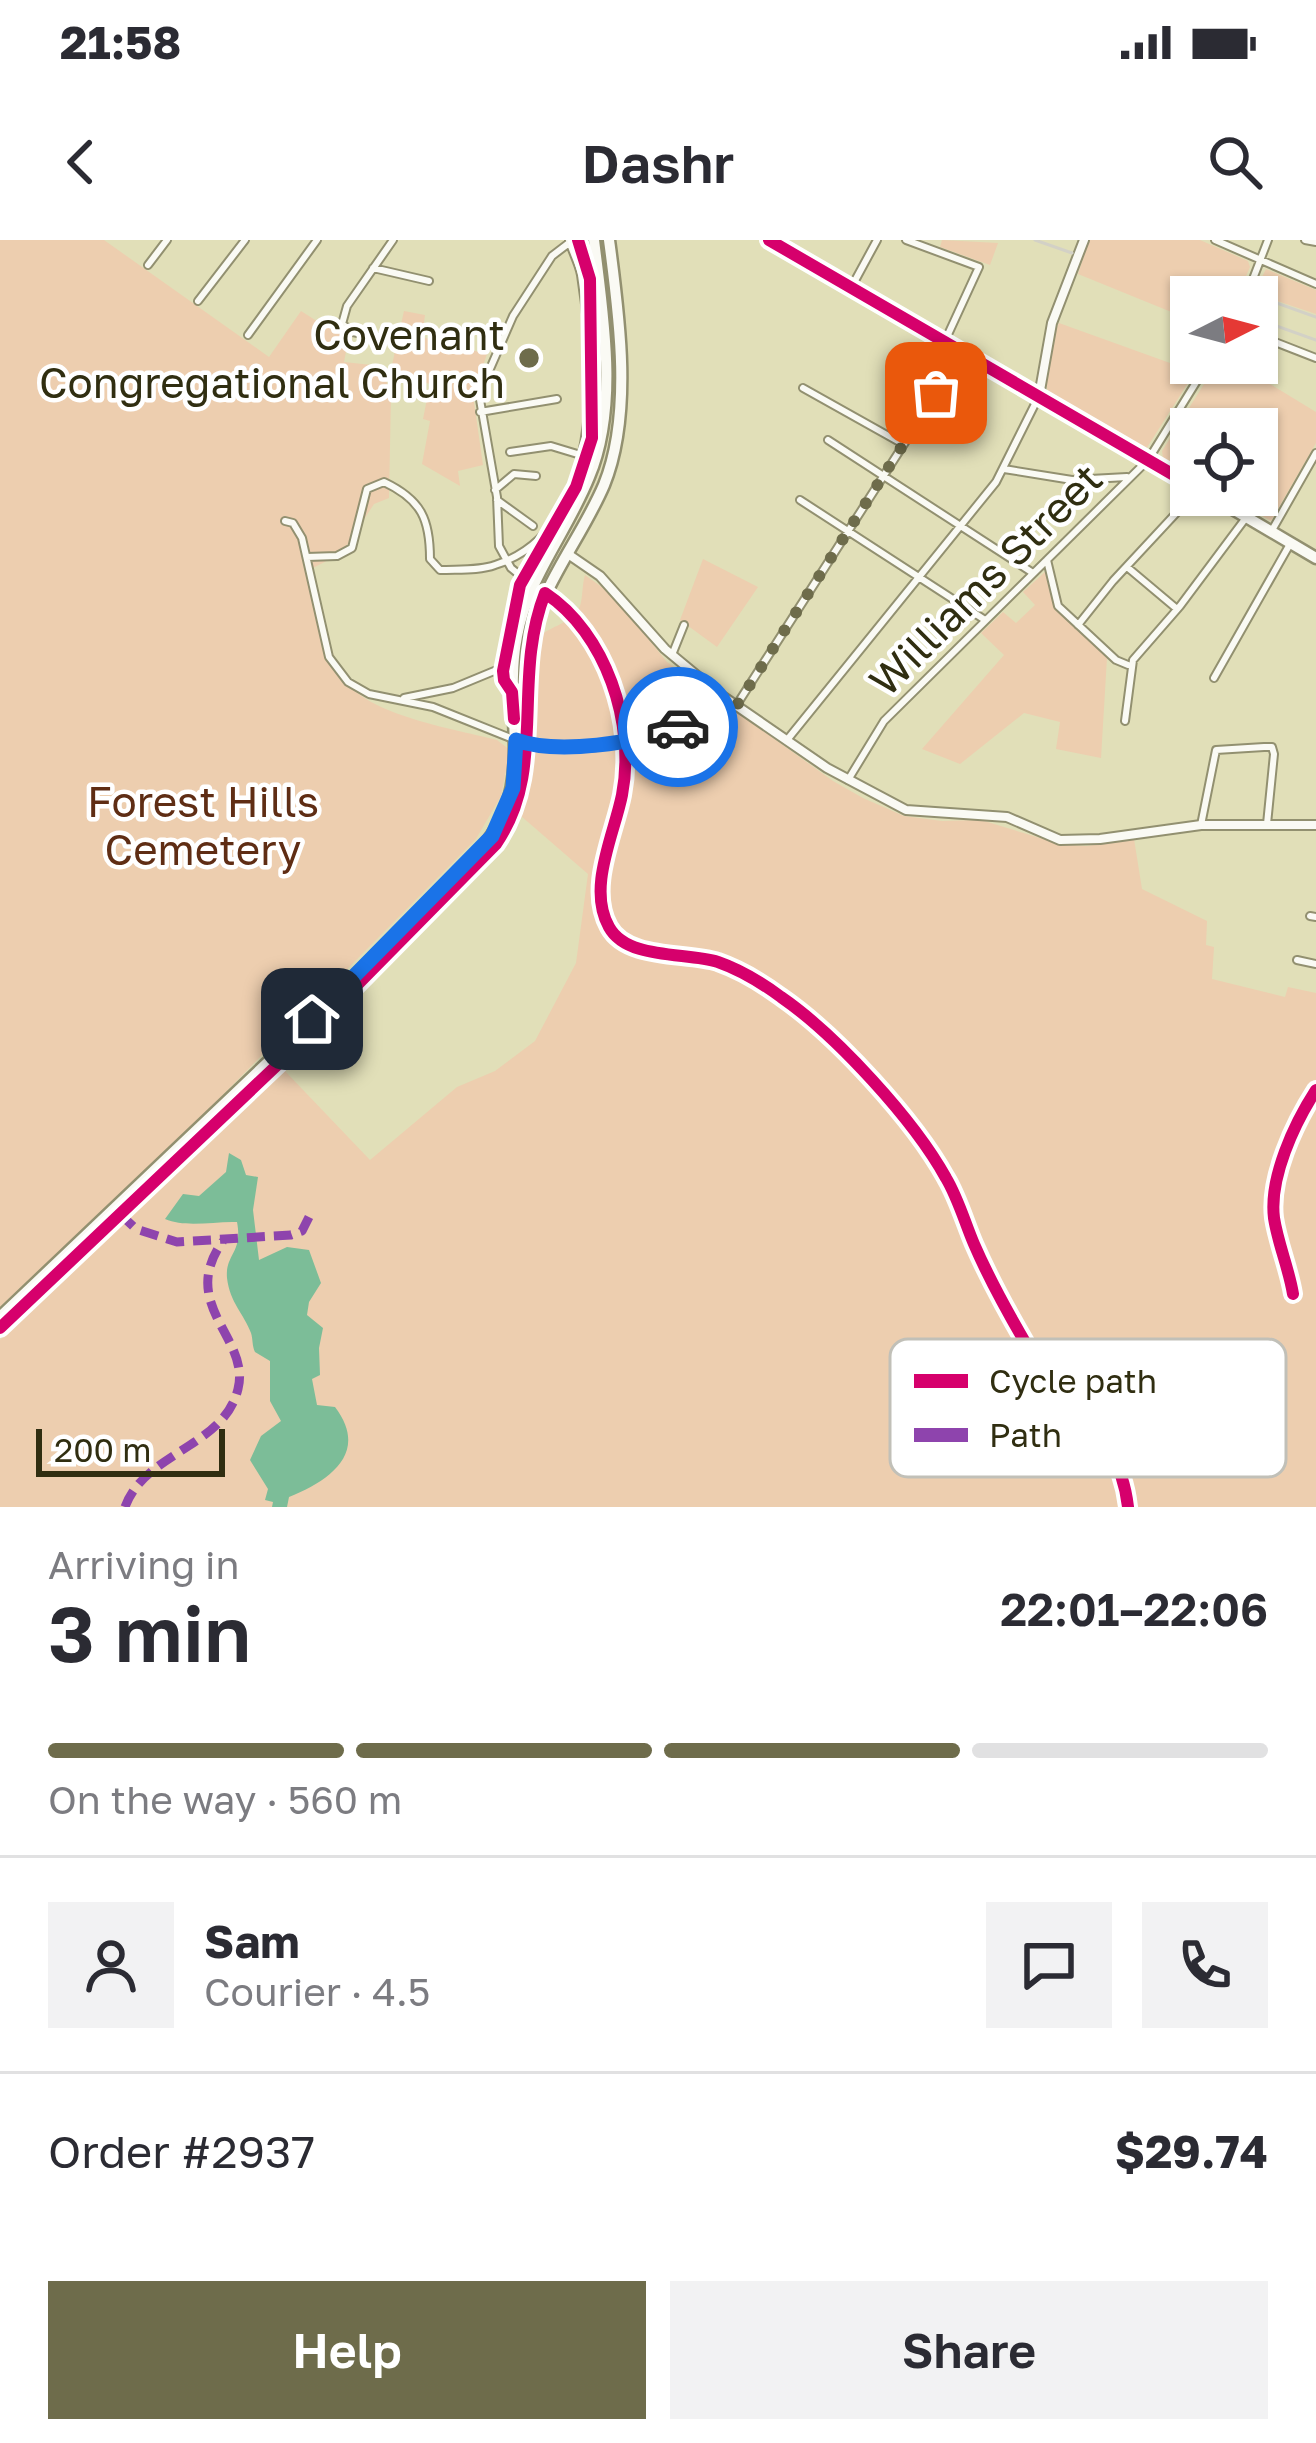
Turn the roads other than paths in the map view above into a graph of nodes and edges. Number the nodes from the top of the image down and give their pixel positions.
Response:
1 (167, 240) edge
2 (245, 240) edge
3 (317, 240) edge
4 (393, 240) edge
5 (594, 240) edge
6 (609, 240) edge
7 (769, 240) edge
8 (877, 240) edge
9 (906, 240) edge
10 (1084, 240) edge
11 (1215, 240) edge
12 (1268, 240) edge
13 (1305, 240) edge
14 (569, 242) edge
15 (1316, 242) edge
16 (1260, 260) junction
17 (148, 266) dead end
18 (373, 268) junction
19 (1254, 276) edge
20 (429, 281) dead end
21 (1316, 284) edge
22 (851, 288) junction
23 (198, 301) dead end
24 (600, 308) junction
25 (616, 318) junction
26 (248, 335) dead end
27 (395, 340) dead end
28 (945, 341) junction
29 (1278, 343) edge
30 (963, 352) junction
31 (1316, 358) edge
32 (1195, 384) edge
33 (803, 388) dead end
34 (1039, 396) junction
35 (557, 399) dead end
36 (480, 412) junction
37 (828, 440) dead end
38 (903, 444) junction
39 (510, 452) dead end
40 (1316, 453) edge
41 (584, 456) junction
42 (1148, 460) junction
43 (1003, 469) junction
44 (1170, 473) edge
45 (884, 475) junction
46 (536, 476) dead end
47 (1131, 477) junction
48 (495, 490) junction
49 (497, 500) junction
50 (800, 500) dead end
51 (1173, 516) edge
52 (1246, 517) joint
53 (285, 521) dead end
54 (962, 524) junction
55 (533, 526) dead end
56 (848, 531) junction
57 (1271, 532) junction
58 (1290, 544) junction
59 (566, 553) junction
60 (307, 557) junction
61 (1316, 558) edge
62 (1047, 560) junction
63 (506, 561) junction
64 (1126, 567) junction
65 (1033, 573) junction
66 (919, 577) junction
67 (532, 585) junction
68 (545, 593) junction
69 (1177, 609) junction
70 (985, 620) junction
71 (684, 625) dead end
72 (1078, 625) junction
73 (671, 656) junction
74 (513, 663) junction
75 (1130, 666) junction
76 (1214, 678) dead end
77 (394, 698) junction
78 (736, 706) junction
79 (1125, 721) dead end
80 (788, 740) junction
81 (521, 742) junction
82 (848, 780) junction
83 (1267, 824) junction
84 (1201, 825) junction
85 (1316, 825) edge
86 (1297, 960) dead end
87 (1316, 964) edge
88 (0, 1317) edge
89 (0, 1328) edge
90 (1024, 1339) edge
91 (1120, 1477) edge
92 (1128, 1507) edge

1 - 17 street
2 - 23 street
3 - 26 street
4 - 18 street
5 - 24 main road
6 - 25 main road
7 - 22 main road
8 - 22 street
9 - 28 street
10 - 34 street
11 - 16 street
12 - 16 street
13 - 15 street
14 - 36 street
14 - 41 street
16 - 19 street
16 - 21 street
18 - 20 street
18 - 27 street
22 - 28 main road
24 - 25 main road
24 - 67 main road
25 - 59 main road
28 - 30 main road
29 - 31 street
30 - 34 main road
30 - 38 street
32 - 42 street, Williams Street
33 - 38 street
34 - 42 main road
34 - 43 street
35 - 36 street
36 - 48 street
37 - 45 street
38 - 45 street
39 - 41 street
40 - 57 street
41 - 63 street
42 - 44 main road
42 - 47 street, Williams Street
43 - 47 street
43 - 54 street
45 - 54 street
45 - 56 street
46 - 48 street
47 - 62 street, Williams Street
48 - 49 street
49 - 55 street
49 - 63 street
50 - 56 street
51 - 64 street
52 - 57 main road
52 - 69 street
53 - 60 street
54 - 65 street
54 - 66 street
56 - 66 street
56 - 78 street
57 - 58 main road
58 - 61 main road
58 - 76 street
59 - 68 main road
59 - 73 street
60 - 63 street
60 - 77 street
62 - 65 street, Williams Street
62 - 72 street
63 - 67 street
64 - 69 street
64 - 72 street
65 - 70 street, Williams Street
66 - 70 street
66 - 80 street
67 - 68 street
67 - 74 main road
68 - 81 main road
68 - 90 street, bridge
69 - 75 street
70 - 82 street, Williams Street
71 - 73 street
72 - 75 street
73 - 78 street
74 - 77 street
74 - 81 main road
75 - 79 street
77 - 81 street
78 - 80 street
78 - 81 street
80 - 82 street
81 - 88 main road
81 - 89 main road
82 - 84 street
83 - 84 street
83 - 84 street
83 - 85 street
86 - 87 street
91 - 92 street, bridge

